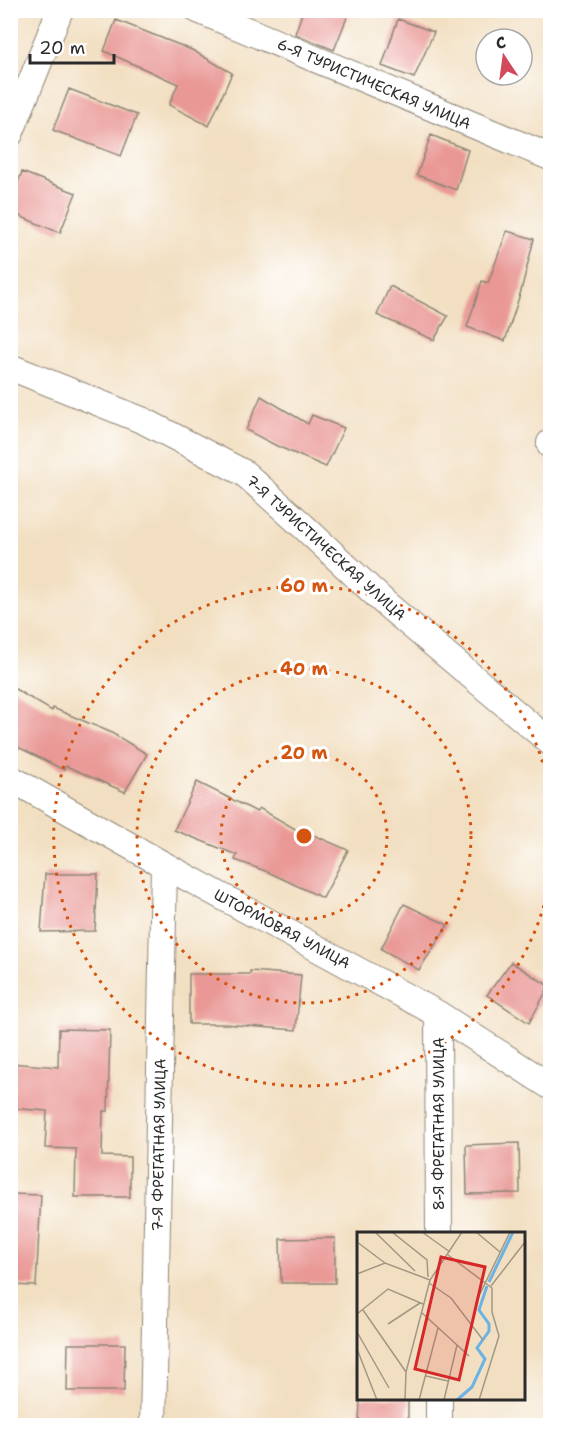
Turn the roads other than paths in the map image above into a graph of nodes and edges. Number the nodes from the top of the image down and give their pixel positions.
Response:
1 (60, 10) edge
2 (198, 10) edge
3 (10, 134) edge
4 (550, 157) edge
5 (10, 367) edge
6 (550, 742) edge
7 (10, 778) edge
8 (164, 865) junction
9 (438, 1014) junction
10 (550, 1086) edge
11 (439, 1232) edge
12 (439, 1400) edge
13 (153, 1425) edge
14 (439, 1425) edge

1 - 3 street
2 - 4 street, 6-Я ТУРИСТИЧЕСКАЯ УЛИЦА
5 - 6 street, 7-Я ТУРИСТИЧЕСКАЯ УЛИЦА
7 - 8 street, ШТОРМОВАЯ УЛИЦА
8 - 9 street, ШТОРМОВАЯ УЛИЦА
8 - 13 street, 7-Я ФРЕГАТНАЯ УЛИЦА
9 - 10 street, ШТОРМОВАЯ УЛИЦА
9 - 11 street, 8-Я ФРЕГАТНАЯ УЛИЦА
12 - 14 street

